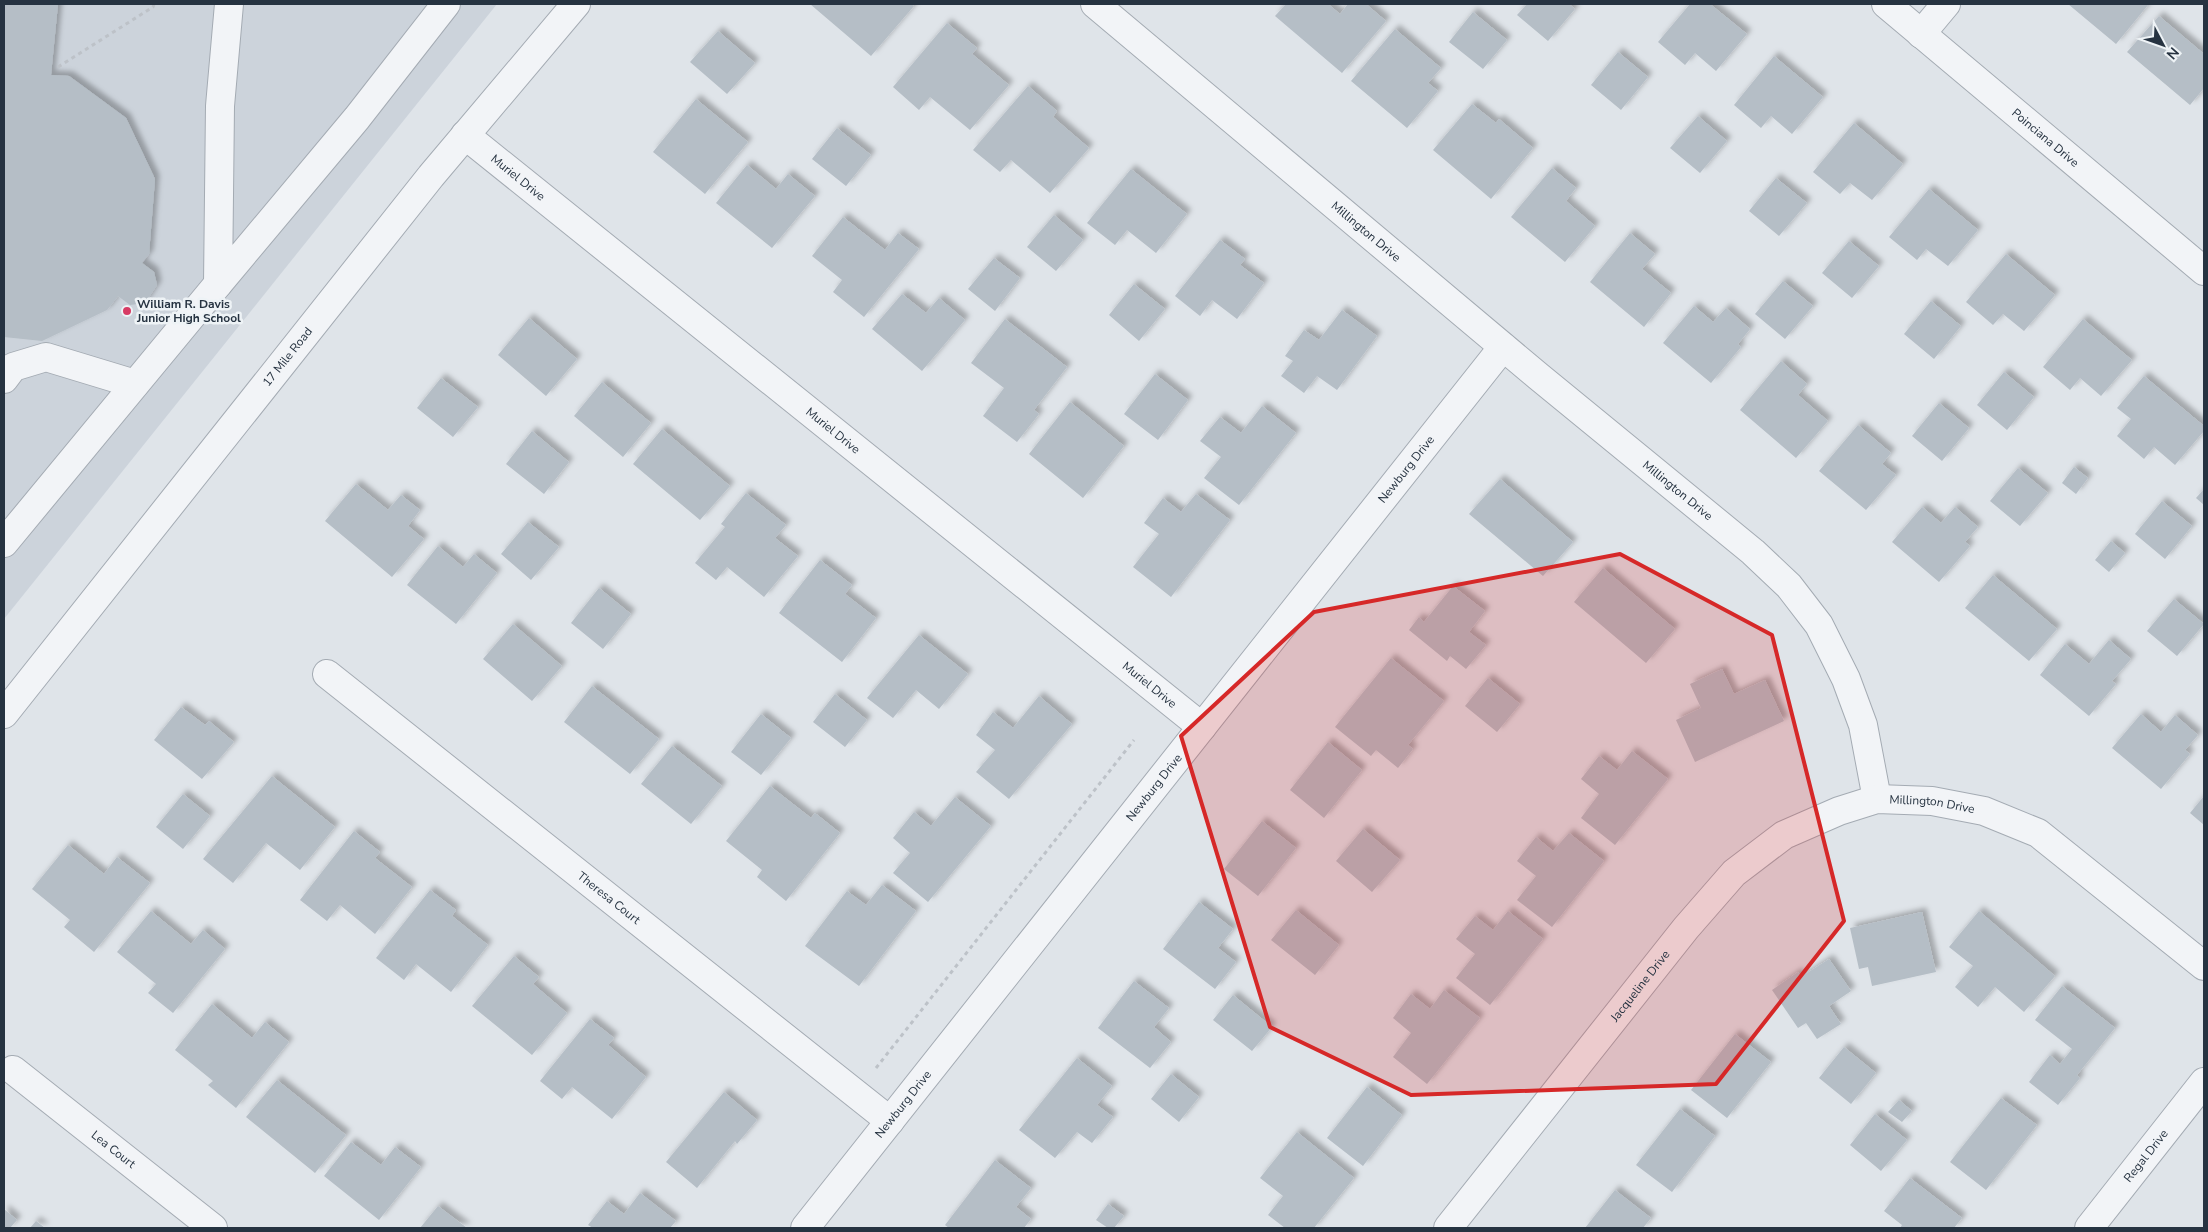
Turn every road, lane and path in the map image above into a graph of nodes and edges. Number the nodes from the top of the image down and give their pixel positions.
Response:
1 (154, 4) edge
2 (229, 4) edge
3 (446, 4) edge
4 (576, 4) edge
5 (1095, 4) edge
6 (1886, 4) edge
7 (1946, 4) edge
8 (1921, 34) junction
9 (58, 67) dead end
10 (465, 135) junction
11 (2204, 271) edge
12 (218, 284) junction
13 (1504, 347) junction
14 (4, 379) edge
15 (135, 384) junction
16 (4, 543) edge
17 (327, 674) dead end
18 (4, 714) edge
19 (1202, 727) junction
20 (1134, 740) dead end
21 (1877, 799) junction
22 (2204, 966) edge
23 (13, 1070) dead end
24 (872, 1073) dead end
25 (2204, 1082) edge
26 (890, 1120) junction
27 (212, 1228) edge
28 (805, 1228) edge
29 (1448, 1228) edge
30 (2089, 1228) edge

1 - 9 path
2 - 12 street
3 - 12 street
4 - 10 street, 17 Mile Road
5 - 13 street, Millington Drive
6 - 8 street, Poinciana Drive
7 - 8 street
8 - 11 street, Poinciana Drive
10 - 18 street, 17 Mile Road
10 - 19 street, Muriel Drive
12 - 15 street
13 - 19 street, Newburg Drive
13 - 21 street, Millington Drive
14 - 15 street
15 - 16 street
17 - 26 street, Theresa Court
19 - 26 street, Newburg Drive
20 - 24 path
21 - 22 street, Millington Drive
21 - 29 street, Jacqueline Drive
23 - 27 street, Lea Court
25 - 30 street, Regal Drive
26 - 28 street, Newburg Drive

